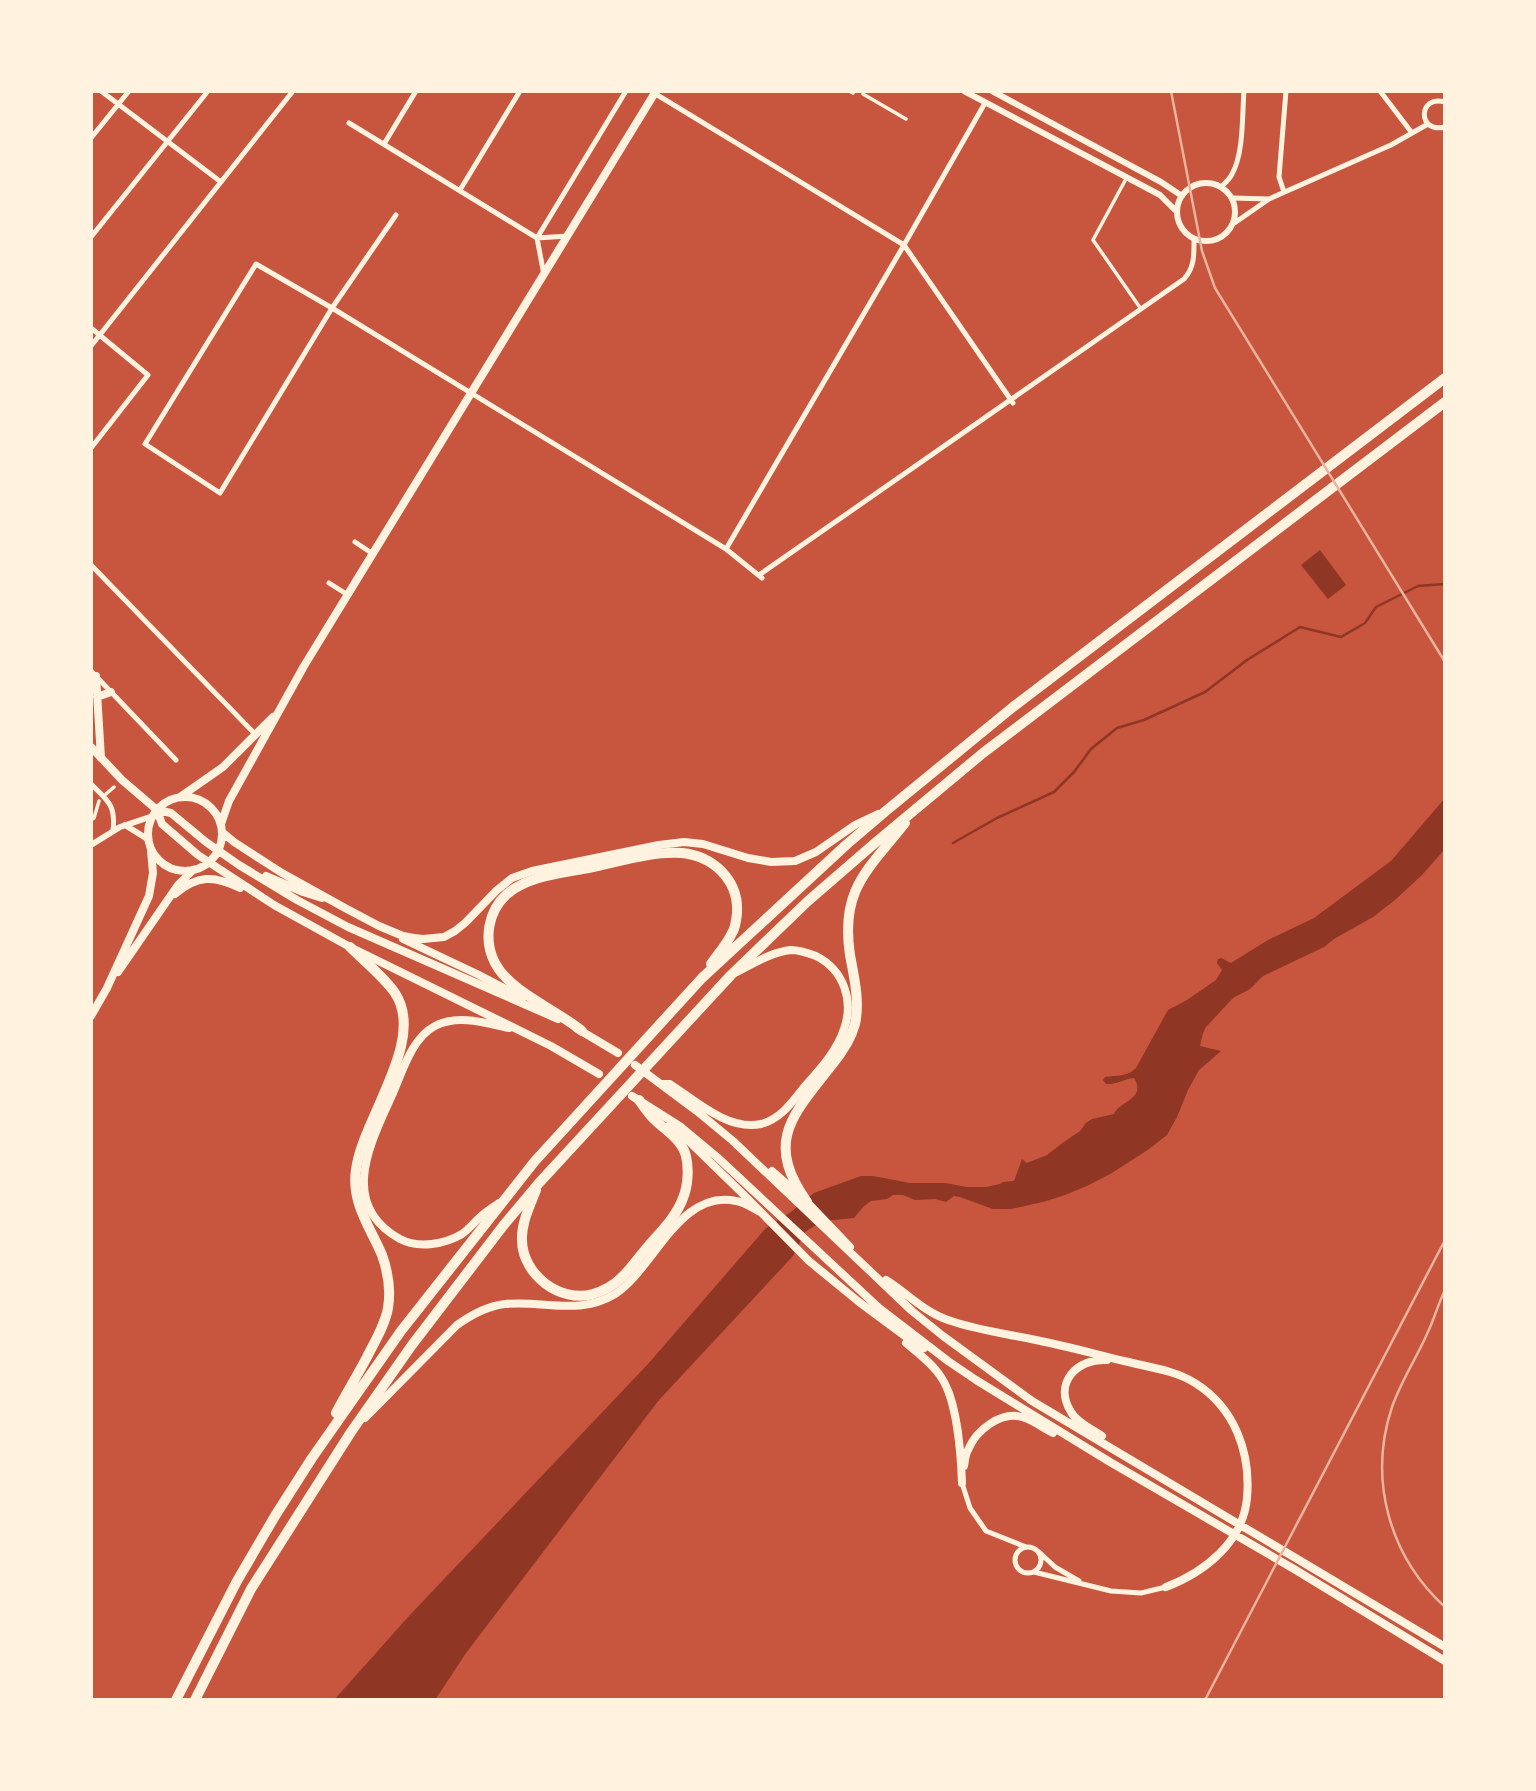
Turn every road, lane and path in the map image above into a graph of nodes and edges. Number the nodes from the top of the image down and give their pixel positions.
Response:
1 (101, 91) edge
2 (129, 91) edge
3 (208, 91) edge
4 (293, 91) edge
5 (416, 91) edge
6 (520, 91) edge
7 (626, 91) edge
8 (864, 91) edge
9 (964, 91) edge
10 (992, 91) edge
11 (1244, 91) edge
12 (1286, 91) edge
13 (1380, 91) edge
14 (655, 92) edge
15 (1445, 102) edge
16 (985, 103) junction
17 (118, 104) junction
18 (906, 119) dead end
19 (349, 123) dead end
20 (1427, 124) junction
21 (1445, 127) edge
22 (1412, 133) junction
23 (91, 138) edge
24 (168, 141) junction
25 (384, 144) junction
26 (1127, 177) junction
27 (221, 182) junction
28 (1221, 187) junction
29 (460, 190) junction
30 (1284, 192) junction
31 (1182, 196) junction
32 (1232, 198) junction
33 (1269, 199) junction
34 (1177, 212) junction
35 (396, 215) dead end
36 (1233, 225) junction
37 (568, 236) junction
38 (91, 237) edge
39 (537, 238) junction
40 (1194, 238) junction
41 (904, 245) junction
42 (544, 275) junction
43 (332, 308) junction
44 (1141, 309) junction
45 (91, 328) edge
46 (100, 335) junction
47 (91, 346) edge
48 (1445, 378) edge
49 (471, 393) junction
50 (1012, 402) junction
51 (1445, 402) edge
52 (91, 447) edge
53 (355, 542) dead end
54 (726, 549) junction
55 (373, 554) junction
56 (91, 565) edge
57 (329, 583) dead end
58 (348, 595) junction
59 (94, 674) edge
60 (111, 692) junction
61 (97, 697) junction
62 (283, 707) junction
63 (256, 735) junction
64 (91, 747) edge
65 (101, 758) junction
66 (176, 760) dead end
67 (91, 784) edge
68 (114, 787) dead end
69 (106, 794) dead end
70 (180, 797) junction
71 (99, 801) dead end
72 (919, 806) junction
73 (887, 810) junction
74 (155, 813) junction
75 (91, 820) edge
76 (125, 825) junction
77 (222, 828) junction
78 (113, 831) junction
79 (150, 844) junction
80 (91, 845) edge
81 (218, 850) junction
82 (209, 862) junction
83 (192, 870) junction
84 (248, 870) junction
85 (332, 900) junction
86 (165, 903) junction
87 (274, 905) junction
88 (379, 926) junction
89 (350, 947) junction
90 (731, 975) junction
91 (702, 978) junction
92 (107, 988) junction
93 (92, 1012) edge
94 (550, 1015) junction
95 (519, 1030) junction
96 (582, 1031) junction
97 (618, 1053) dead end
98 (635, 1065) dead end
99 (599, 1074) dead end
100 (660, 1084) junction
101 (635, 1098) joint
102 (667, 1117) junction
103 (539, 1183) junction
104 (793, 1192) junction
105 (504, 1199) junction
106 (807, 1202) joint
107 (760, 1212) junction
108 (839, 1239) junction
109 (877, 1276) junction
110 (834, 1282) junction
111 (948, 1361) junction
112 (1124, 1361) junction
113 (351, 1432) junction
114 (312, 1458) junction
115 (1110, 1462) junction
116 (1142, 1466) junction
117 (962, 1473) junction
118 (962, 1483) joint
119 (1026, 1547) junction
120 (1037, 1550) junction
121 (1034, 1572) junction
122 (1082, 1583) junction
123 (1166, 1587) joint
124 (1445, 1647) edge
125 (1445, 1661) edge
126 (176, 1700) edge
127 (195, 1700) edge

1 - 17 street
2 - 17 street
3 - 24 street
4 - 27 street
5 - 25 street
6 - 29 street
7 - 39 street
8 - 18 street
9 - 16 street
10 - 31 street
11 - 28 street
12 - 30 street
13 - 22 street
14 - 37 main road
14 - 41 street
15 - 20 street
16 - 26 street
16 - 41 street
17 - 23 street
17 - 24 street
19 - 25 street
20 - 21 street
20 - 22 street
22 - 30 street
24 - 27 street
24 - 38 street
25 - 29 street
26 - 34 street
26 - 44 street
27 - 46 street
28 - 31 street
28 - 32 street
29 - 39 street
30 - 33 street
31 - 34 street
32 - 33 street
32 - 36 street
33 - 36 street
34 - 40 street
35 - 43 street
36 - 40 street
37 - 39 street
37 - 42 main road
39 - 42 street
40 - 44 street
41 - 50 street
41 - 54 street
42 - 49 main road
43 - 43 street
43 - 49 street
44 - 50 street
45 - 46 street
46 - 47 street
46 - 52 street
48 - 73 highway
49 - 54 street
49 - 55 main road
50 - 54 street
51 - 72 highway
53 - 55 street
55 - 58 main road
56 - 63 street
57 - 58 street
58 - 62 main road
59 - 60 street
59 - 61 main road
60 - 61 main road
60 - 66 street
61 - 65 main road
62 - 63 main road
62 - 77 main road
63 - 70 main road
64 - 65 main road
65 - 74 main road
67 - 78 street
68 - 69 street
70 - 74 main road
70 - 77 main road
71 - 75 street
72 - 90 highway
72 - 104 highway
73 - 88 main road
73 - 91 highway
74 - 76 street
74 - 79 main road
74 - 81 main road
74 - 82 main road
76 - 78 street
76 - 79 street
77 - 81 main road
77 - 85 main road
78 - 80 street
79 - 83 main road
79 - 92 main road
81 - 82 main road
81 - 84 main road
82 - 83 main road
82 - 87 main road
83 - 86 main road
84 - 85 main road
84 - 94 main road
85 - 88 main road
86 - 87 main road
86 - 92 main road
87 - 89 main road
88 - 94 main road
89 - 95 main road
89 - 114 highway
90 - 100 main road
90 - 103 highway
91 - 96 highway
91 - 105 highway
92 - 93 main road
94 - 96 main road
95 - 99 main road
95 - 105 main road
96 - 97 main road
98 - 100 main road
100 - 104 main road
101 - 102 main road
101 - 103 highway
102 - 107 main road
102 - 111 main road
103 - 113 highway
104 - 106 highway
104 - 108 main road
105 - 114 highway
106 - 108 main road
107 - 110 main road
107 - 113 main road
108 - 109 main road
109 - 112 main road
109 - 116 main road
110 - 111 main road
110 - 117 main road
111 - 115 main road
112 - 116 main road
112 - 123 main road
113 - 127 highway
114 - 126 highway
115 - 117 main road
115 - 125 main road
116 - 124 main road
117 - 118 main road
118 - 119 street
119 - 120 street
119 - 121 street
120 - 121 street
120 - 122 street
121 - 122 street
122 - 123 street

